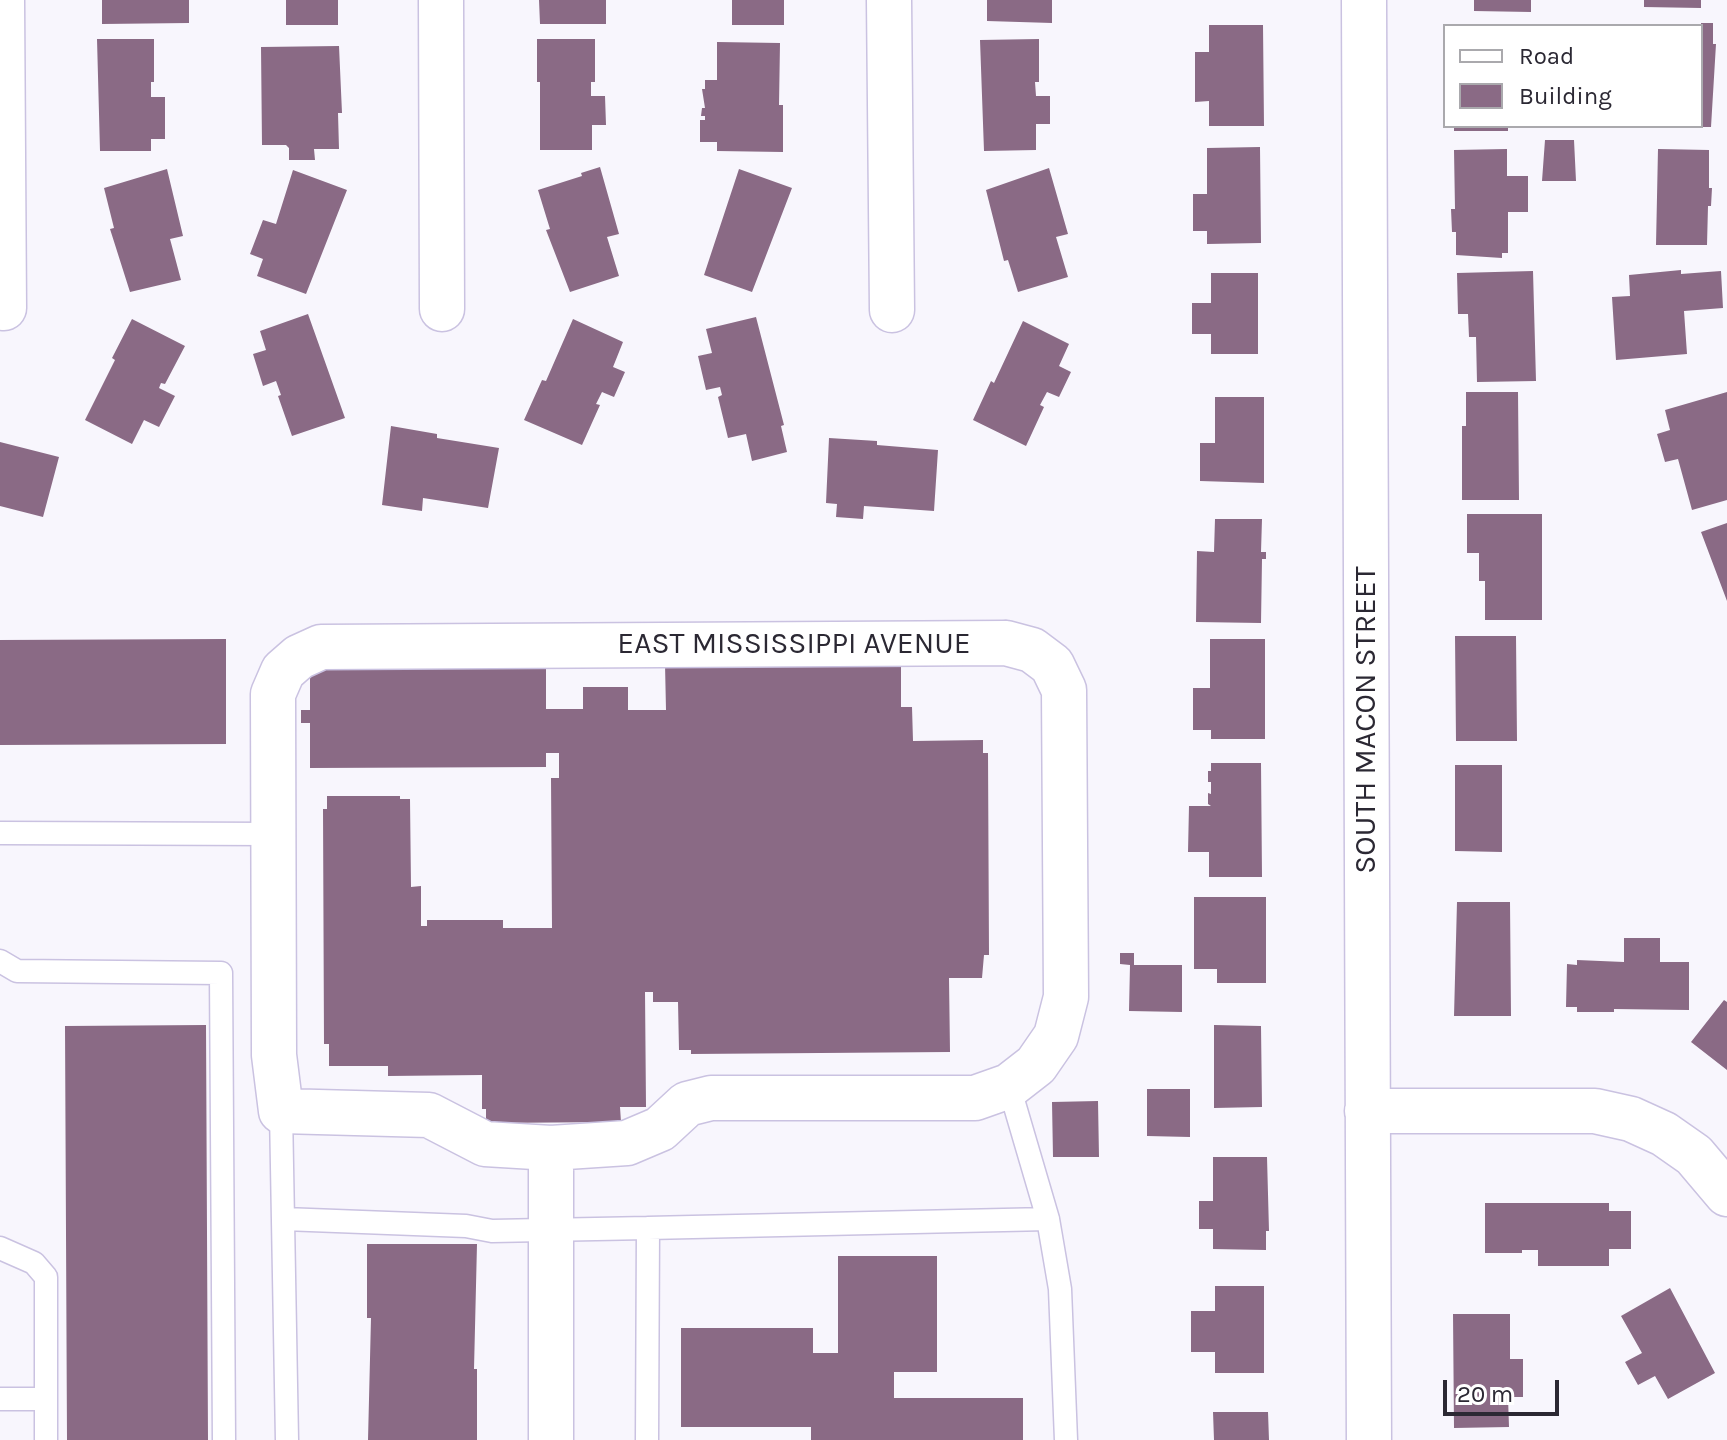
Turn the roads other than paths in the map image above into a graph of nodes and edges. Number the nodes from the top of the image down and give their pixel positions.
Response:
1 (2, 0) edge
2 (441, 0) edge
3 (889, 0) edge
4 (1364, 0) edge
5 (4, 308) dead end
6 (442, 309) dead end
7 (892, 310) dead end
8 (0, 833) edge
9 (273, 834) junction
10 (0, 961) edge
11 (1009, 1086) junction
12 (281, 1111) junction
13 (1367, 1111) junction
14 (551, 1148) junction
15 (1727, 1194) edge
16 (284, 1219) junction
17 (1048, 1219) junction
18 (551, 1228) junction
19 (648, 1228) junction
20 (0, 1248) edge
21 (0, 1399) edge
22 (46, 1399) junction
23 (46, 1440) edge
24 (224, 1440) edge
25 (287, 1440) edge
26 (551, 1440) edge
27 (647, 1440) edge
28 (1066, 1440) edge
29 (1369, 1440) edge

1 - 5 street
2 - 6 street
3 - 7 street
4 - 13 street, SOUTH MACON STREET
8 - 9 lane
9 - 11 street, EAST MISSISSIPPI AVENUE
9 - 12 street, EAST MISSISSIPPI AVENUE
10 - 24 lane
11 - 14 street, EAST MISSISSIPPI AVENUE
11 - 17 lane
12 - 14 street, EAST MISSISSIPPI AVENUE
12 - 16 lane
13 - 15 street
13 - 29 street, SOUTH MACON STREET
14 - 18 street
16 - 18 lane
16 - 25 lane
17 - 19 lane
17 - 28 lane
18 - 19 lane
18 - 26 street
19 - 27 lane
20 - 22 lane
21 - 22 lane
22 - 23 lane

